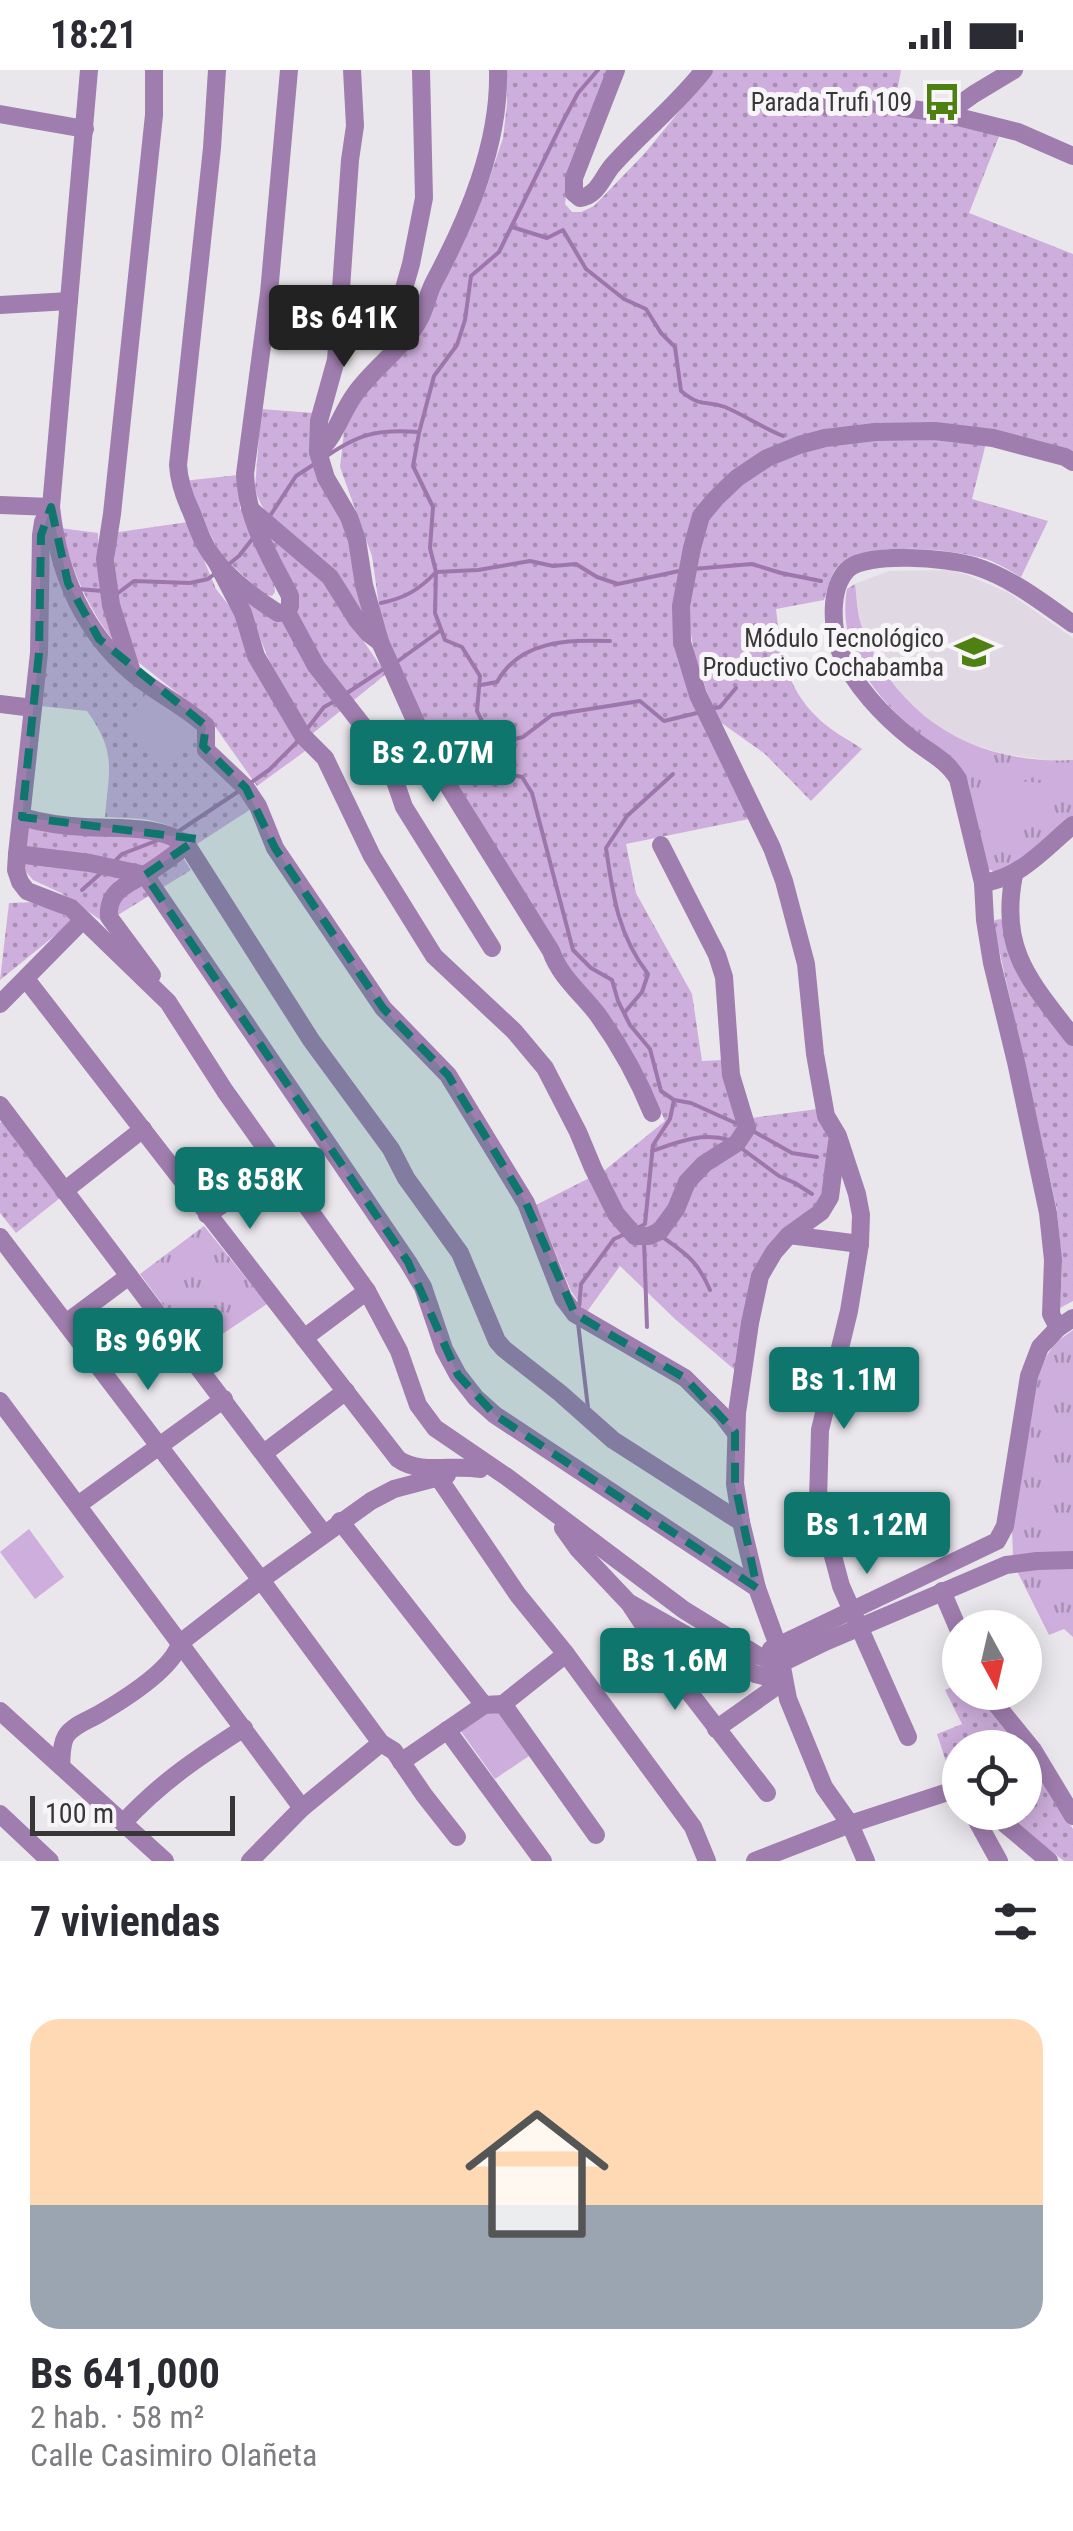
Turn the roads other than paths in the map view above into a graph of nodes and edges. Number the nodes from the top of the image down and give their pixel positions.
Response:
1 (89, 70) edge
2 (154, 70) edge
3 (217, 70) edge
4 (289, 70) edge
5 (352, 70) edge
6 (421, 70) edge
7 (498, 70) edge
8 (616, 70) edge
9 (682, 70) edge
10 (704, 70) edge
11 (1008, 71) edge
12 (679, 98) junction
13 (824, 106) dead end
14 (0, 114) edge
15 (946, 114) junction
16 (86, 128) junction
17 (1073, 156) edge
18 (69, 300) junction
19 (0, 306) edge
20 (413, 328) junction
21 (318, 452) junction
22 (1073, 462) edge
23 (0, 506) edge
24 (51, 507) junction
25 (250, 509) junction
26 (216, 561) junction
27 (286, 612) junction
28 (1073, 624) edge
29 (380, 642) junction
30 (132, 673) junction
31 (0, 704) edge
32 (33, 708) junction
33 (22, 816) junction
34 (1073, 825) edge
35 (1073, 843) edge
36 (186, 845) junction
37 (661, 845) dead end
38 (17, 854) junction
39 (1020, 870) junction
40 (145, 875) junction
41 (983, 882) junction
42 (83, 920) junction
43 (492, 948) dead end
44 (26, 978) junction
45 (168, 1002) junction
46 (0, 1004) edge
47 (1073, 1036) edge
48 (0, 1105) edge
49 (652, 1113) dead end
50 (143, 1128) junction
51 (838, 1136) junction
52 (278, 1166) junction
53 (64, 1190) junction
54 (207, 1216) junction
55 (789, 1235) junction
56 (0, 1237) edge
57 (860, 1244) junction
58 (128, 1276) junction
59 (367, 1292) junction
60 (66, 1323) junction
61 (1066, 1323) edge
62 (304, 1338) junction
63 (346, 1392) junction
64 (224, 1400) junction
65 (0, 1401) edge
66 (735, 1432) junction
67 (158, 1447) junction
68 (264, 1453) junction
69 (480, 1469) junction
70 (438, 1477) junction
71 (507, 1478) junction
72 (78, 1505) junction
73 (550, 1511) junction
74 (340, 1521) junction
75 (741, 1522) junction
76 (324, 1534) junction
77 (1073, 1560) edge
78 (261, 1580) junction
79 (757, 1588) junction
80 (942, 1591) junction
81 (628, 1602) junction
82 (950, 1610) edge
83 (856, 1619) junction
84 (180, 1643) junction
85 (566, 1654) junction
86 (781, 1664) junction
87 (493, 1704) junction
88 (1001, 1710) edge
89 (0, 1711) edge
90 (244, 1728) junction
91 (716, 1729) junction
92 (447, 1730) junction
93 (908, 1736) dead end
94 (381, 1743) junction
95 (401, 1762) junction
96 (61, 1766) junction
97 (766, 1793) dead end
98 (942, 1794) edge
99 (302, 1808) junction
100 (0, 1814) edge
101 (1073, 1816) edge
102 (124, 1823) junction
103 (850, 1824) junction
104 (982, 1830) edge
105 (1012, 1830) edge
106 (596, 1835) dead end
107 (456, 1837) dead end
108 (50, 1861) edge
109 (165, 1861) edge
110 (250, 1861) edge
111 (543, 1861) edge
112 (708, 1861) edge
113 (755, 1861) edge
114 (866, 1861) edge
115 (999, 1861) edge
116 (1049, 1861) edge

1 - 16 street
2 - 30 street
3 - 26 street
4 - 25 street
5 - 21 street
6 - 20 street
7 - 20 street
8 - 12 street
9 - 12 street
10 - 12 street
11 - 15 street
13 - 15 street
14 - 16 street
15 - 17 street
16 - 18 street
18 - 19 street
18 - 24 street
20 - 21 street
21 - 29 street
22 - 51 street
23 - 24 street
24 - 30 street
24 - 32 street
25 - 27 street
25 - 29 street
26 - 27 street
26 - 37 street
27 - 43 street
28 - 41 street
29 - 49 street
30 - 66 street
31 - 32 street
32 - 33 street
33 - 36 street
33 - 38 street
34 - 39 street
35 - 39 street
36 - 40 street
36 - 75 street
38 - 40 street
38 - 42 street
39 - 41 street
39 - 47 street
40 - 45 street
40 - 79 street
41 - 61 street
42 - 44 street
42 - 45 street
44 - 46 street
44 - 50 street
45 - 52 street
48 - 53 street
50 - 53 street
50 - 54 street
51 - 55 street
51 - 57 street
52 - 54 street
52 - 59 street
53 - 58 street
54 - 62 street
55 - 57 street
55 - 66 street
56 - 60 street
57 - 83 street
58 - 60 street
58 - 64 street
59 - 62 street
59 - 71 street
60 - 67 street
61 - 83 street
62 - 63 street
63 - 68 street
63 - 69 street
64 - 67 street
64 - 68 street
65 - 72 street
66 - 75 street
67 - 72 street
67 - 78 street
68 - 76 street
69 - 70 street
69 - 71 street
70 - 74 street
70 - 85 street
71 - 73 street
72 - 84 street
73 - 81 street
73 - 86 street
74 - 76 street
74 - 87 street
75 - 79 street
76 - 78 street
77 - 80 street
78 - 84 street
78 - 94 street
79 - 86 street
80 - 82 street
80 - 83 street
81 - 86 street
81 - 91 street
83 - 86 street
83 - 93 street
84 - 90 street
84 - 96 street
85 - 87 street
85 - 112 street
86 - 91 street
86 - 103 street
87 - 92 street
87 - 106 street
88 - 101 street
89 - 96 street
90 - 99 street
90 - 102 street
91 - 97 street
92 - 95 street
92 - 111 street
94 - 95 street
94 - 99 street
95 - 107 street
96 - 102 street
98 - 103 street
99 - 110 street
100 - 108 street
102 - 109 street
103 - 113 street
103 - 114 street
104 - 115 street
105 - 116 street

